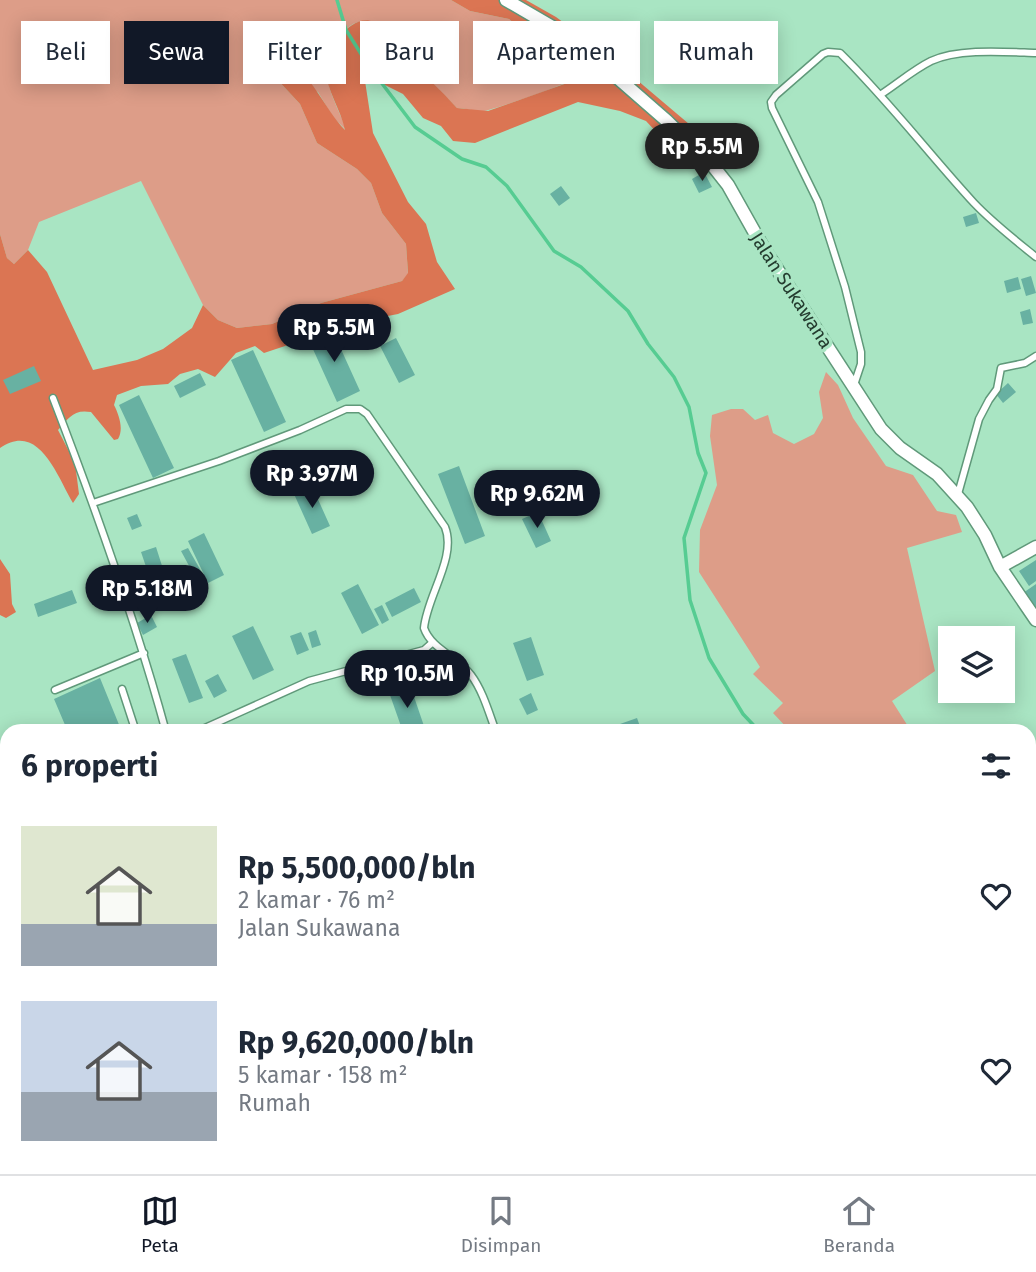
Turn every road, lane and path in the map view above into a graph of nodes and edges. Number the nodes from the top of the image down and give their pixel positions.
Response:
1 (506, 0) edge
2 (1036, 53) edge
3 (880, 95) junction
4 (1036, 257) edge
5 (1036, 356) edge
6 (853, 386) junction
7 (53, 398) dead end
8 (957, 496) junction
9 (93, 503) junction
10 (1036, 547) edge
11 (1000, 567) junction
12 (1035, 618) edge
13 (433, 642) junction
14 (144, 653) junction
15 (122, 689) dead end
16 (55, 691) dead end
17 (133, 724) edge
18 (164, 724) edge
19 (215, 724) edge
20 (493, 724) edge

1 - 6 street, Jalan Sukawana
2 - 3 lane
3 - 4 lane
3 - 6 lane
5 - 8 lane
6 - 8 street, Jalan Sukawana
7 - 9 lane
8 - 11 street, Jalan Sukawana
9 - 13 lane
9 - 14 lane
10 - 11 street
11 - 12 street, Jalan Sukawana
13 - 19 lane
13 - 20 lane
14 - 16 lane
14 - 18 lane
15 - 17 lane

